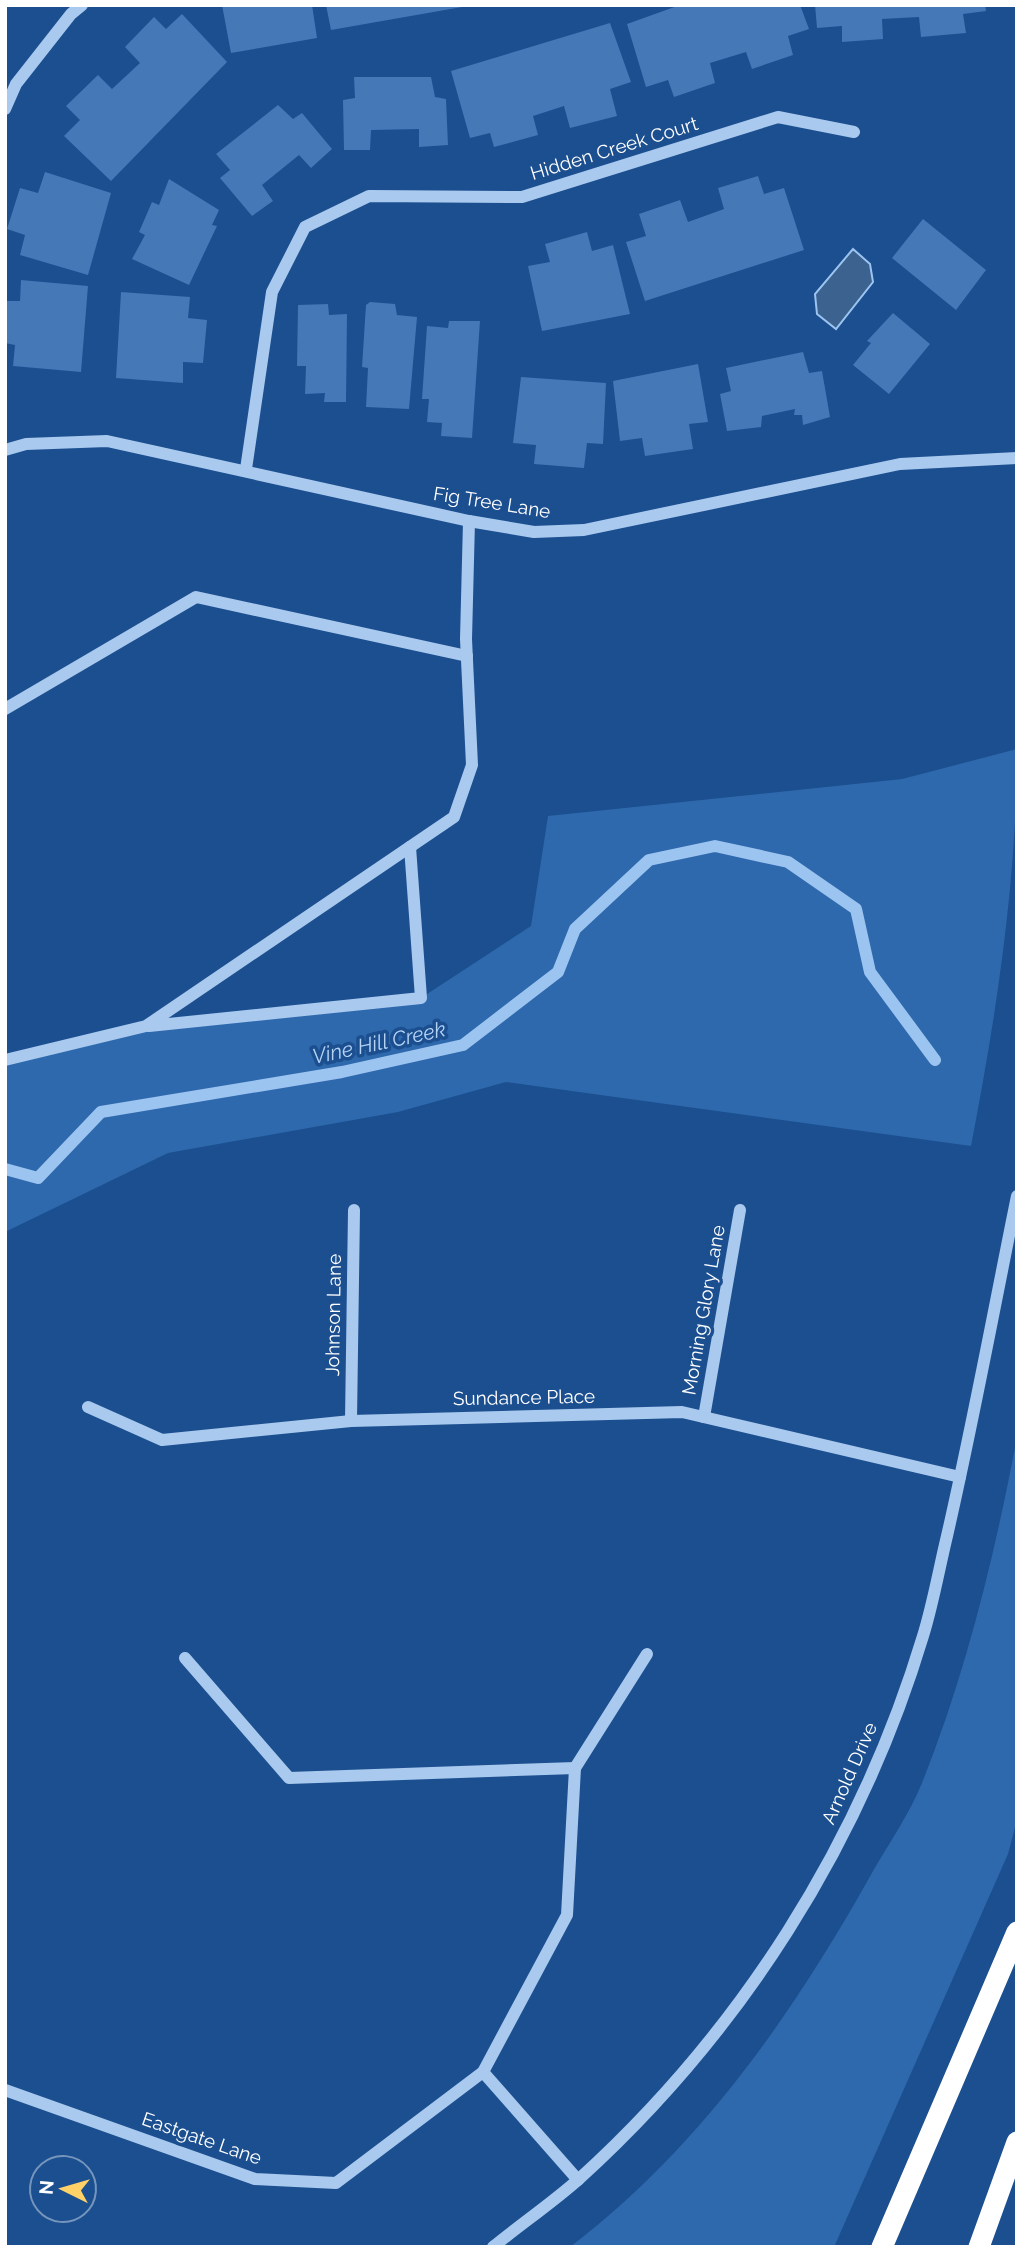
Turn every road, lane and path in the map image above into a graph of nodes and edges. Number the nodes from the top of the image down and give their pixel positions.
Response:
1 (82, 5) edge
2 (5, 109) edge
3 (854, 132) dead end
4 (5, 450) edge
5 (1017, 458) edge
6 (246, 469) junction
7 (469, 521) junction
8 (467, 656) junction
9 (5, 709) edge
10 (410, 847) junction
11 (145, 1026) junction
12 (5, 1060) edge
13 (1017, 1196) edge
14 (354, 1210) dead end
15 (740, 1210) dead end
16 (88, 1407) dead end
17 (704, 1417) junction
18 (351, 1420) junction
19 (960, 1478) junction
20 (647, 1654) dead end
21 (186, 1658) dead end
22 (575, 1768) junction
23 (1017, 1932) edge
24 (483, 2072) junction
25 (5, 2090) edge
26 (1017, 2142) edge
27 (578, 2180) junction
28 (493, 2247) edge
29 (882, 2247) edge
30 (979, 2247) edge

1 - 2 street
3 - 6 street, Hidden Creek Court
4 - 6 street, Fig Tree Lane
5 - 7 street, Fig Tree Lane
6 - 7 street, Fig Tree Lane
7 - 8 street
8 - 9 street
8 - 10 street
10 - 11 street
10 - 11 street
11 - 12 street
13 - 19 street, Arnold Drive
14 - 18 street, Johnson Lane
15 - 17 street, Morning Glory Lane
16 - 18 street, Sundance Place
17 - 18 street, Sundance Place
17 - 19 street, Sundance Place
19 - 27 street, Arnold Drive
20 - 22 street, Eastgate Lane
21 - 22 street
22 - 24 street, Eastgate Lane
23 - 29 highway
24 - 25 street, Eastgate Lane
24 - 27 street
26 - 30 highway
27 - 28 street, Arnold Drive

